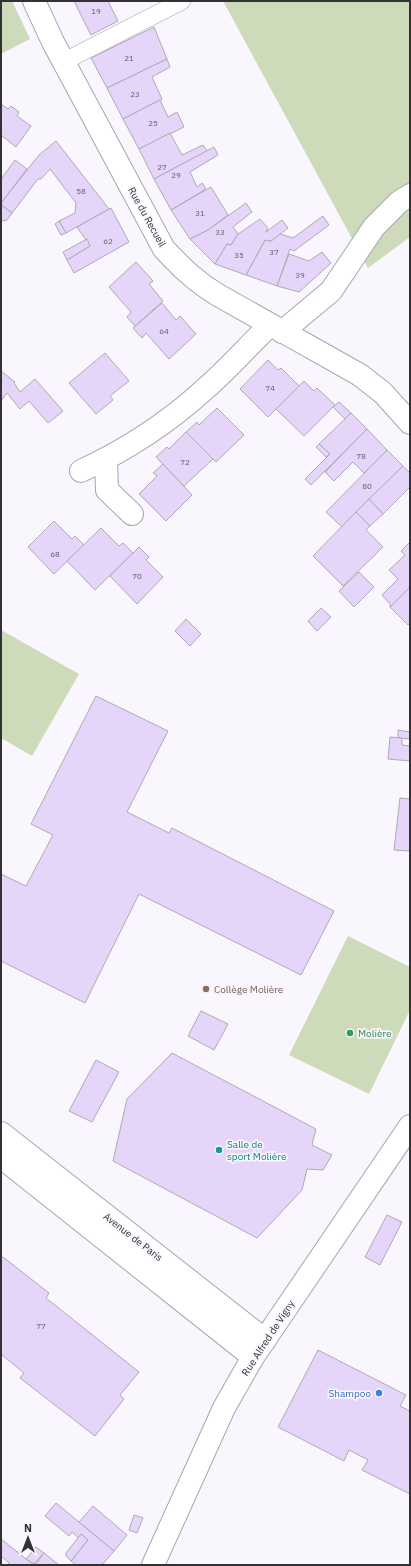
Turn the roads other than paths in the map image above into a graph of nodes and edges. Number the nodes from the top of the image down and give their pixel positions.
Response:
1 (34, 1) edge
2 (182, 1) edge
3 (63, 62) junction
4 (410, 195) edge
5 (276, 328) junction
6 (410, 422) edge
7 (106, 459) junction
8 (81, 471) dead end
9 (132, 514) dead end
10 (410, 1126) edge
11 (1, 1133) edge
12 (1, 1157) edge
13 (259, 1348) junction
14 (153, 1565) edge

1 - 3 street, Rue du Recueil
2 - 3 lane
3 - 5 street, Rue du Recueil
4 - 5 street
5 - 6 street, Rue du Recueil
5 - 7 street
7 - 8 street
7 - 9 street
10 - 13 street, Rue Alfred de Vigny
11 - 13 street, Avenue de Paris
12 - 13 street, Avenue de Paris
13 - 14 street, Rue Alfred de Vigny

